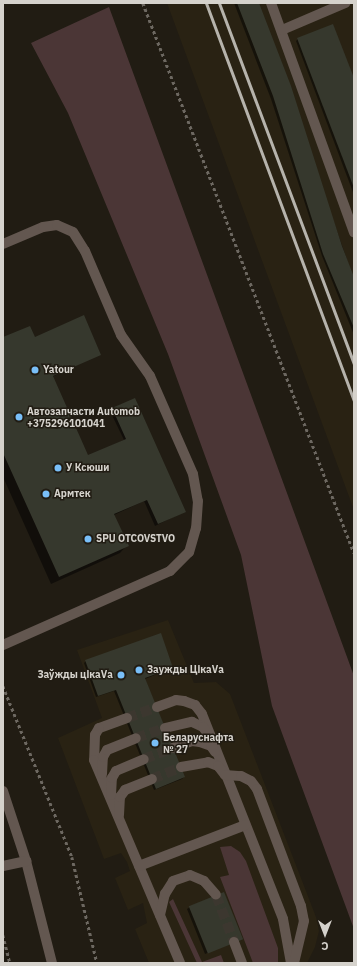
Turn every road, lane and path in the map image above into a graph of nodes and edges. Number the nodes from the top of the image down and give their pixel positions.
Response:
1 (144, 3) edge
2 (272, 3) edge
3 (345, 3) edge
4 (282, 30) junction
5 (354, 232) edge
6 (3, 244) edge
7 (354, 553) edge
8 (3, 645) edge
9 (3, 686) edge
10 (156, 707) tunnel mouth
11 (128, 718) tunnel mouth
12 (165, 728) tunnel mouth
13 (210, 736) junction
14 (136, 738) tunnel mouth
15 (173, 748) tunnel mouth
16 (217, 755) junction
17 (144, 759) tunnel mouth
18 (181, 767) tunnel mouth
19 (225, 775) junction
20 (152, 779) tunnel mouth
21 (103, 781) junction
22 (3, 791) edge
23 (112, 802) junction
24 (120, 821) junction
25 (245, 825) junction
26 (26, 861) junction
27 (3, 866) edge
28 (139, 866) junction
29 (216, 895) tunnel mouth
30 (160, 915) junction
31 (3, 935) edge
32 (234, 942) tunnel mouth
33 (10, 963) edge
34 (52, 963) edge
35 (97, 963) edge
36 (180, 963) edge
37 (242, 963) edge
38 (291, 963) edge
39 (294, 963) edge

1 - 7 path
2 - 4 street
3 - 4 street
4 - 5 street
6 - 8 street
9 - 35 path
10 - 13 street
11 - 21 street
12 - 13 street
13 - 16 street
14 - 21 street
15 - 16 street
16 - 19 street
17 - 23 street
18 - 19 street
19 - 25 street
19 - 39 street
20 - 24 street
21 - 23 street
22 - 26 street
23 - 24 street
24 - 28 street
25 - 28 street
25 - 38 street
26 - 27 street
26 - 34 street
28 - 30 street
29 - 30 street
30 - 36 street
31 - 33 path
32 - 37 street

